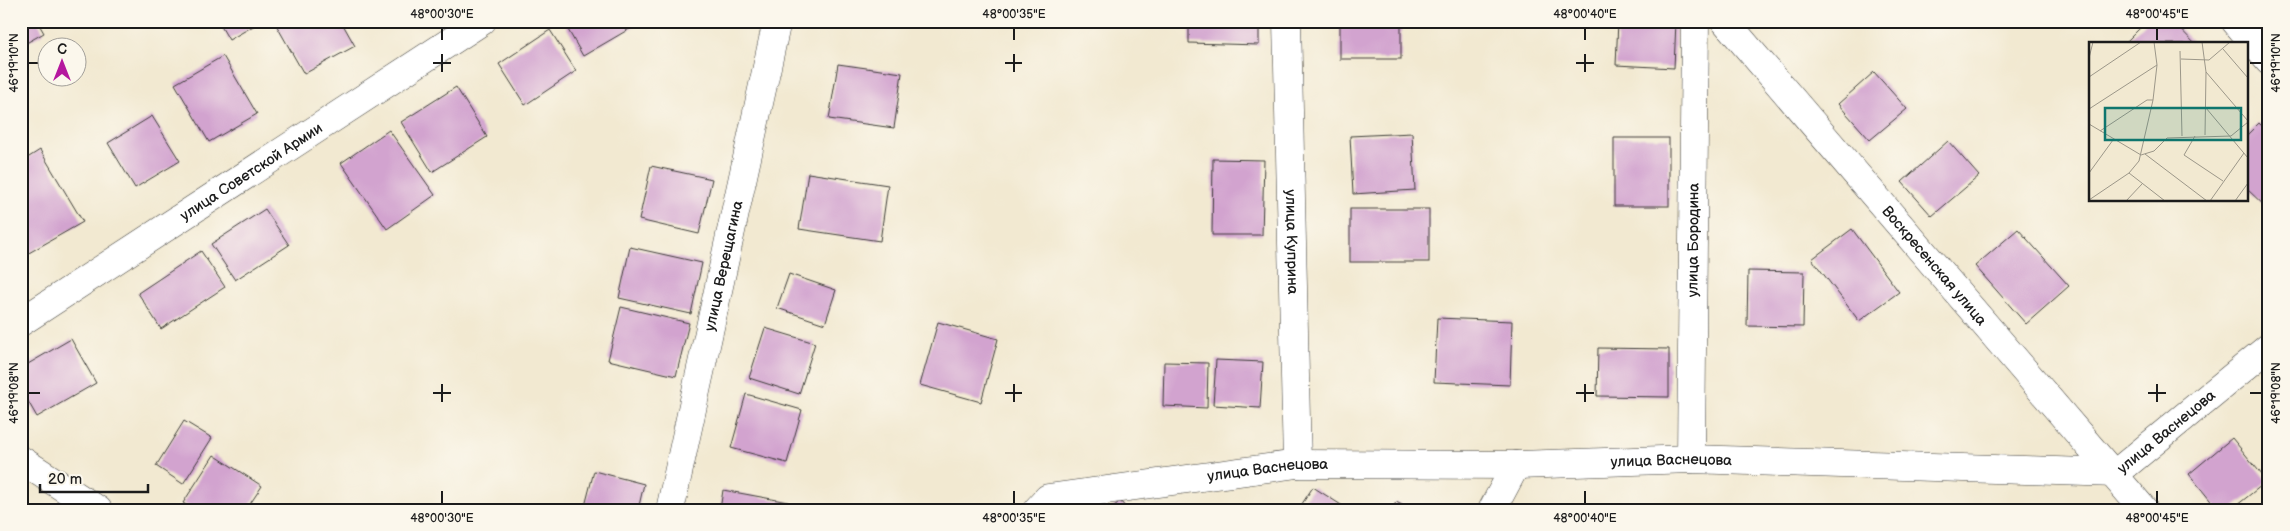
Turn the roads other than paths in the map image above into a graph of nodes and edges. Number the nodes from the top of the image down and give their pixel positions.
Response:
1 (482, 21) edge
2 (777, 21) edge
3 (1287, 21) edge
4 (1695, 21) edge
5 (1725, 21) edge
6 (2235, 21) edge
7 (2269, 61) edge
8 (21, 322) edge
9 (2269, 347) edge
10 (1691, 459) junction
11 (21, 460) edge
12 (1297, 464) junction
13 (1516, 465) junction
14 (2116, 474) junction
15 (98, 510) edge
16 (670, 510) edge
17 (1037, 510) edge
18 (1492, 510) edge
19 (2144, 510) edge

1 - 8 street, улица Советской Армии
2 - 16 street, улица Верещагина
3 - 12 street, улица Куприна
4 - 10 street, улица Бородина
5 - 14 street, Воскресенская улица
6 - 7 street
9 - 14 street, улица Васнецова
10 - 13 street, улица Васнецова
10 - 14 street, улица Васнецова
11 - 15 street
12 - 13 street, улица Васнецова
12 - 17 street, улица Васнецова
13 - 18 street
14 - 19 street, Воскресенская улица

